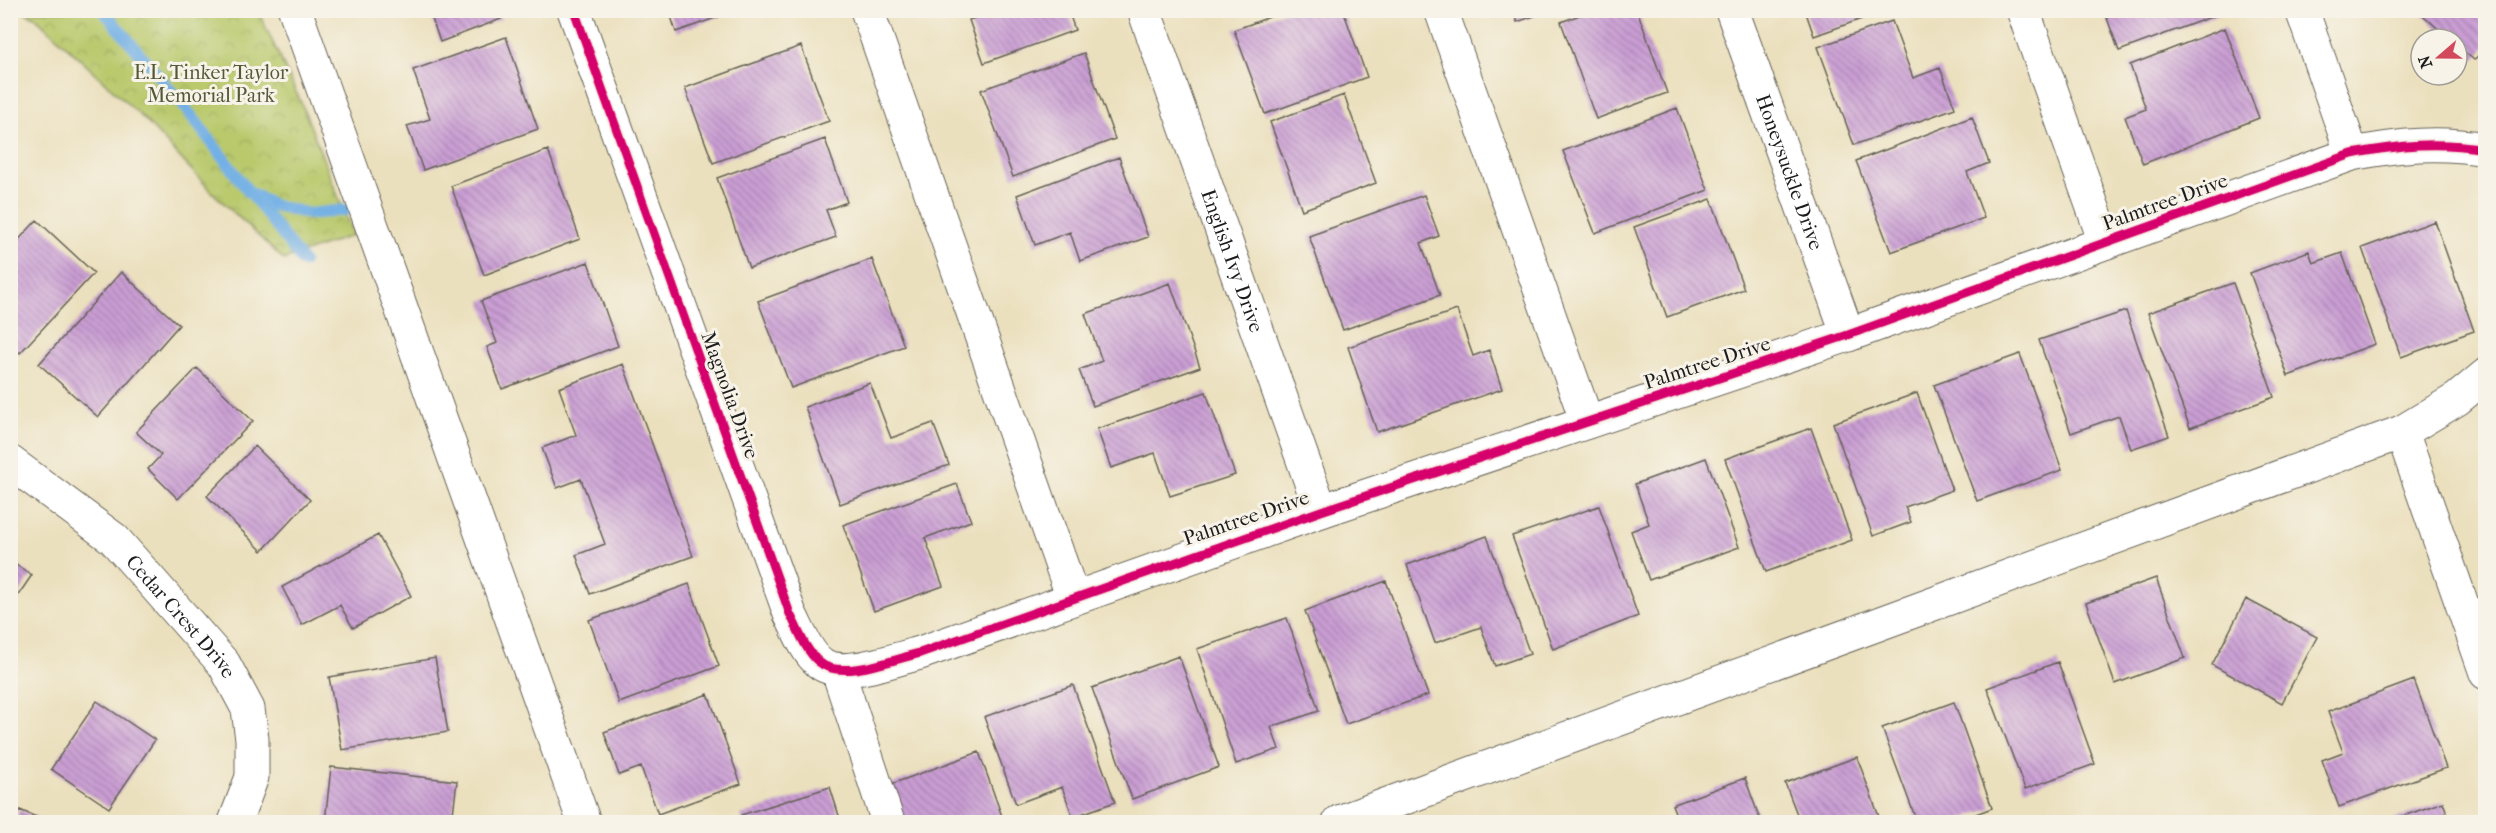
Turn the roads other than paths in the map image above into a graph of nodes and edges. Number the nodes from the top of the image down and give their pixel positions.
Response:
1 (295, 10) edge
2 (574, 10) edge
3 (867, 10) edge
4 (1144, 10) edge
5 (1441, 10) edge
6 (1732, 10) edge
7 (2023, 10) edge
8 (2302, 10) edge
9 (2486, 149) edge
10 (2352, 154) junction
11 (2105, 242) junction
12 (1848, 334) junction
13 (2486, 375) edge
14 (1587, 422) junction
15 (2402, 432) junction
16 (10, 462) edge
17 (1321, 511) junction
18 (1073, 598) junction
19 (838, 671) junction
20 (2486, 673) edge
21 (235, 822) edge
22 (584, 822) edge
23 (888, 822) edge
24 (1340, 822) edge

1 - 22 street
2 - 19 street, Magnolia Drive
3 - 18 street
4 - 17 street, English Ivy Drive
5 - 14 street
6 - 12 street, Honeysuckle Drive
7 - 11 street
8 - 10 street
9 - 10 street, Palmtree Drive
10 - 11 street, Palmtree Drive
11 - 12 street, Palmtree Drive
12 - 14 street, Palmtree Drive
13 - 15 street
14 - 17 street, Palmtree Drive
15 - 20 street
15 - 24 street
16 - 21 street, Cedar Crest Drive
17 - 18 street, Palmtree Drive
18 - 19 street, Palmtree Drive
19 - 23 street

